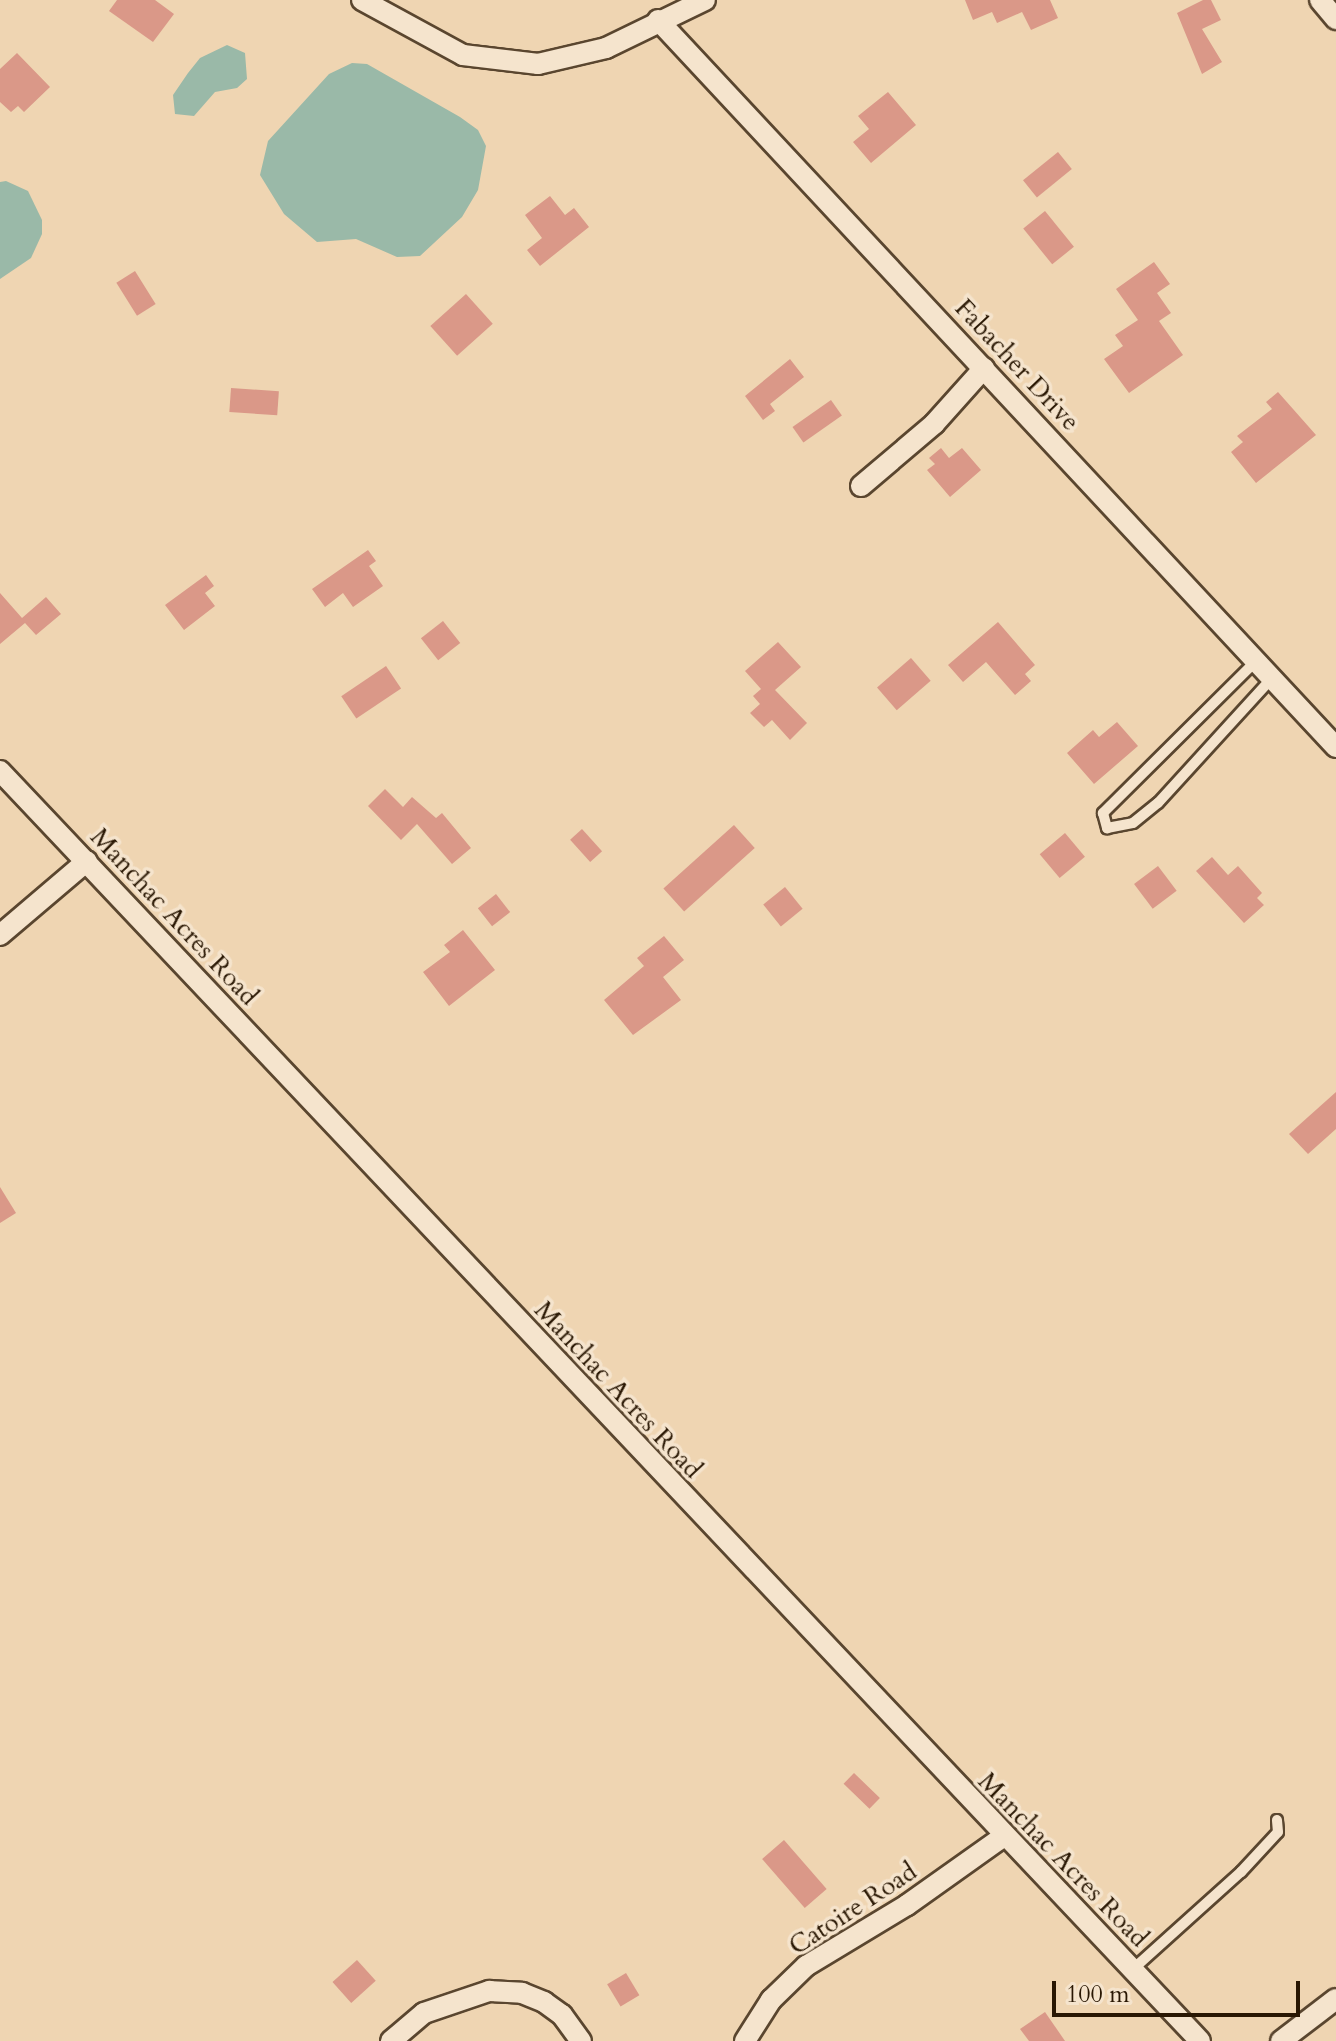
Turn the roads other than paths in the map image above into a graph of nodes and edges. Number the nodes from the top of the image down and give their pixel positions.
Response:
1 (362, 0) edge
2 (705, 0) edge
3 (1320, 0) edge
4 (1336, 19) edge
5 (658, 20) junction
6 (984, 368) junction
7 (861, 486) dead end
8 (1256, 661) junction
9 (1272, 678) junction
10 (1336, 747) edge
11 (0, 771) edge
12 (87, 861) junction
13 (0, 935) edge
14 (1277, 1820) dead end
15 (1004, 1836) junction
16 (1132, 1970) junction
17 (1336, 1999) edge
18 (391, 2041) edge
19 (581, 2041) edge
20 (745, 2041) edge
21 (1200, 2041) edge
22 (1281, 2041) edge

1 - 5 street
2 - 5 street
3 - 4 street
5 - 6 street, Fabacher Drive
6 - 7 street
6 - 8 street, Fabacher Drive
8 - 9 street, Fabacher Drive
8 - 9 lane
9 - 10 street, Fabacher Drive
11 - 12 street, Manchac Acres Road
12 - 13 street
12 - 15 street, Manchac Acres Road
14 - 16 lane
15 - 16 street, Manchac Acres Road
15 - 20 street, Catoire Road
16 - 21 street, Manchac Acres Road
17 - 22 street
18 - 19 street

